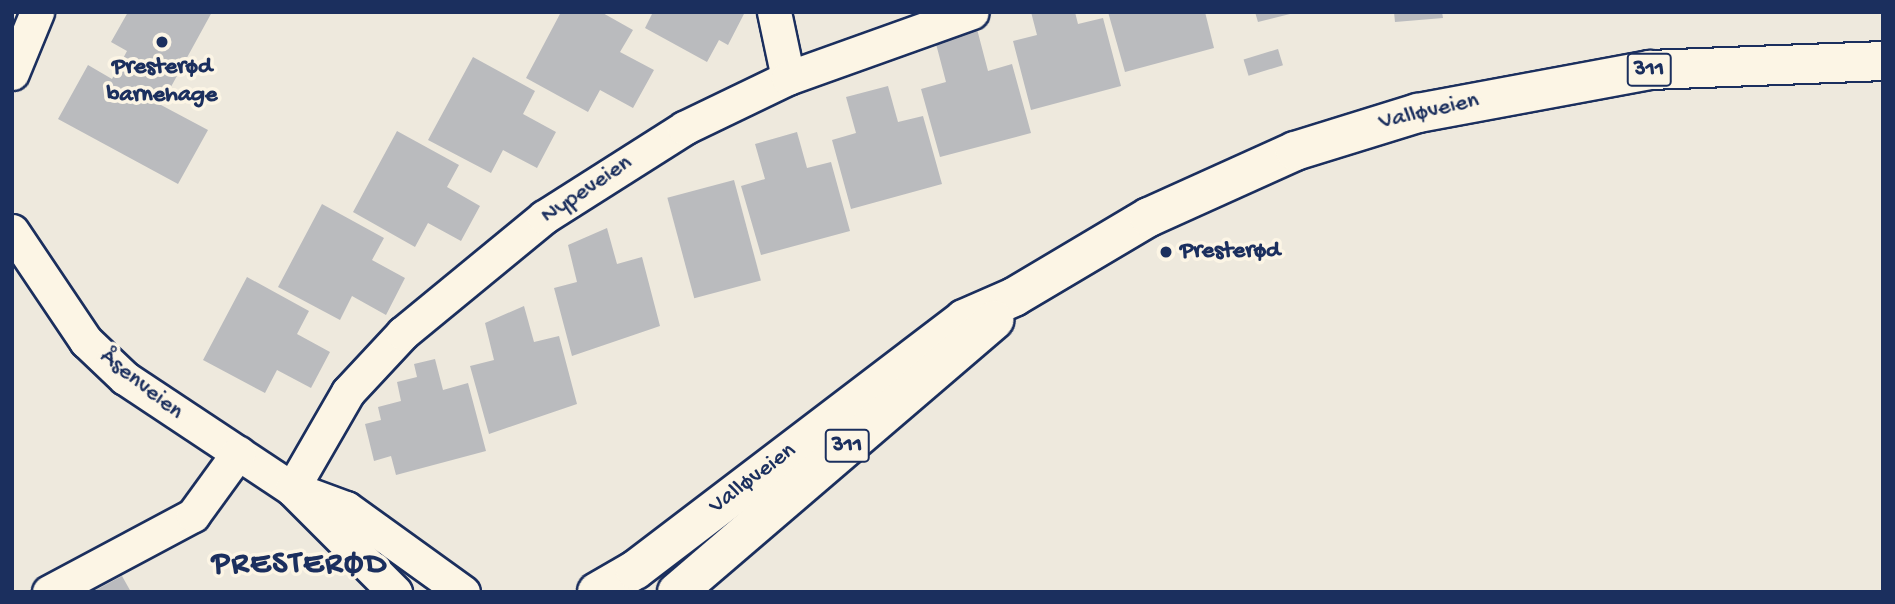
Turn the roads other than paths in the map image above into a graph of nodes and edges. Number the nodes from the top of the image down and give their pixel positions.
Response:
1 (37, 12) edge
2 (775, 12) edge
3 (972, 12) edge
4 (1883, 61) edge
5 (12, 73) edge
6 (788, 78) junction
7 (12, 231) edge
8 (1014, 297) junction
9 (238, 453) junction
10 (292, 489) junction
11 (49, 592) edge
12 (395, 592) edge
13 (463, 592) edge
14 (597, 592) edge
15 (677, 592) edge

1 - 5 street
2 - 6 street
3 - 6 street, Nypeveien
4 - 8 main road, Valløveien / 311
6 - 10 street, Nypeveien
7 - 9 street, Åsenveien
8 - 14 main road, Valløveien / 311
8 - 15 main road, Valløveien / 311
9 - 10 street, Åsenveien
9 - 11 street
10 - 12 street, Åsenveien
10 - 13 street, Åsenveien

